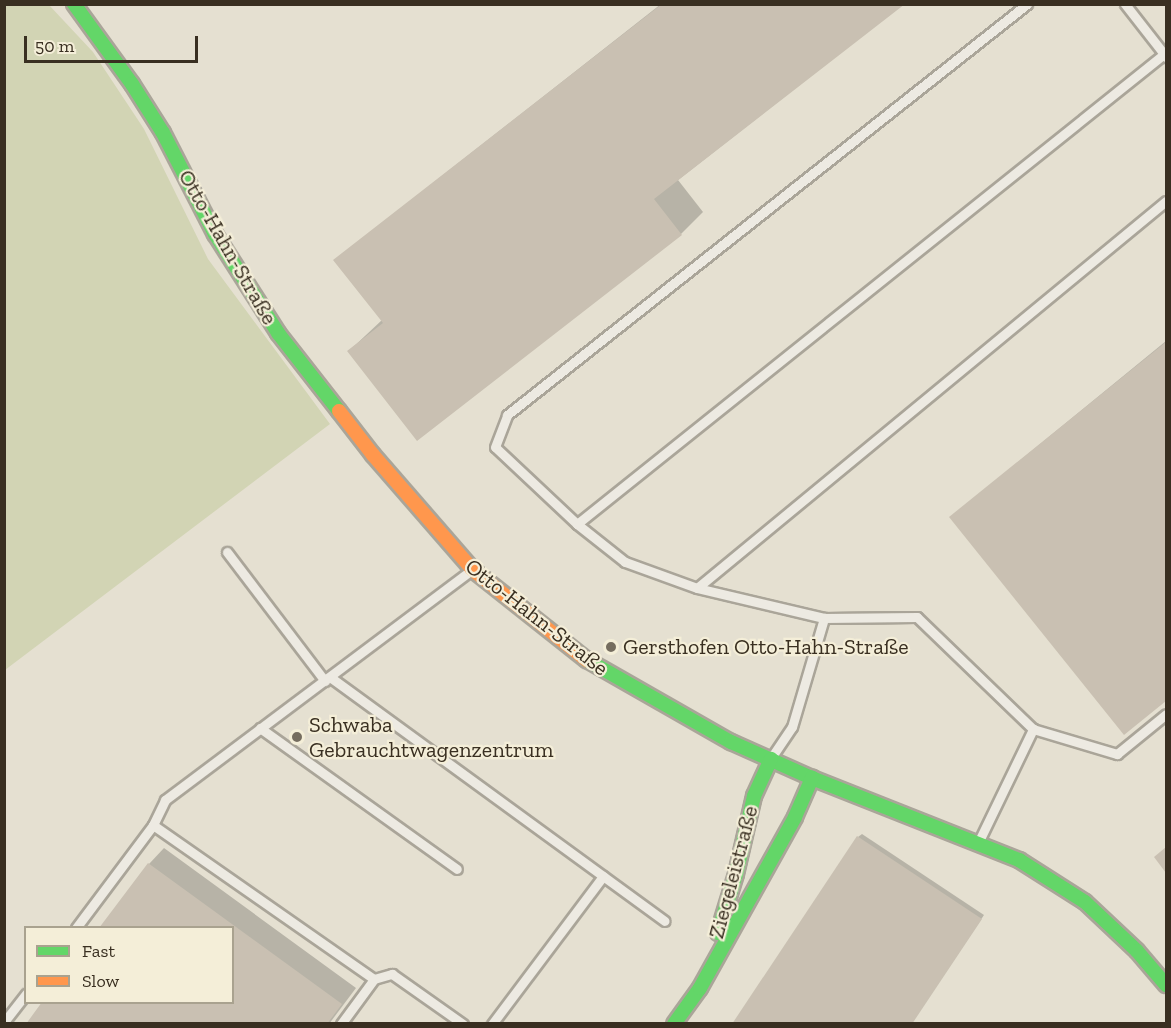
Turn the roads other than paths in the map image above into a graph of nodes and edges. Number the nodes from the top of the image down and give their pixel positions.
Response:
1 (74, 4) edge
2 (1027, 4) edge
3 (1125, 4) edge
4 (1166, 56) edge
5 (1167, 201) edge
6 (577, 524) junction
7 (227, 552) dead end
8 (472, 569) junction
9 (697, 588) junction
10 (824, 618) junction
11 (328, 679) junction
12 (1167, 714) edge
13 (260, 728) junction
14 (1033, 729) junction
15 (771, 759) junction
16 (812, 778) junction
17 (153, 825) junction
18 (978, 843) junction
19 (457, 869) dead end
20 (603, 876) junction
21 (664, 921) dead end
22 (77, 926) edge
23 (374, 979) junction
24 (1167, 985) edge
25 (700, 988) junction
26 (24, 997) edge
27 (4, 1022) edge
28 (341, 1023) edge
29 (463, 1023) edge
30 (492, 1023) edge
31 (674, 1023) edge

1 - 8 street, Otto-Hahn-Straße
2 - 6 lane
3 - 4 lane
4 - 6 lane
5 - 9 lane
6 - 9 lane
7 - 11 lane
8 - 11 lane
8 - 15 street, Otto-Hahn-Straße
9 - 10 lane
10 - 14 lane
10 - 15 lane
11 - 13 lane
11 - 20 lane
12 - 14 lane
13 - 17 lane
13 - 19 lane
14 - 18 lane
15 - 16 street, Otto-Hahn-Straße
15 - 25 street, Ziegeleistraße
16 - 18 street, Otto-Hahn-Straße
16 - 25 street, Ziegeleistraße
17 - 22 lane
17 - 23 lane
18 - 24 street, Otto-Hahn-Straße
20 - 21 lane
20 - 30 lane
23 - 28 lane
23 - 29 lane
25 - 31 street, Ziegeleistraße
26 - 27 lane

